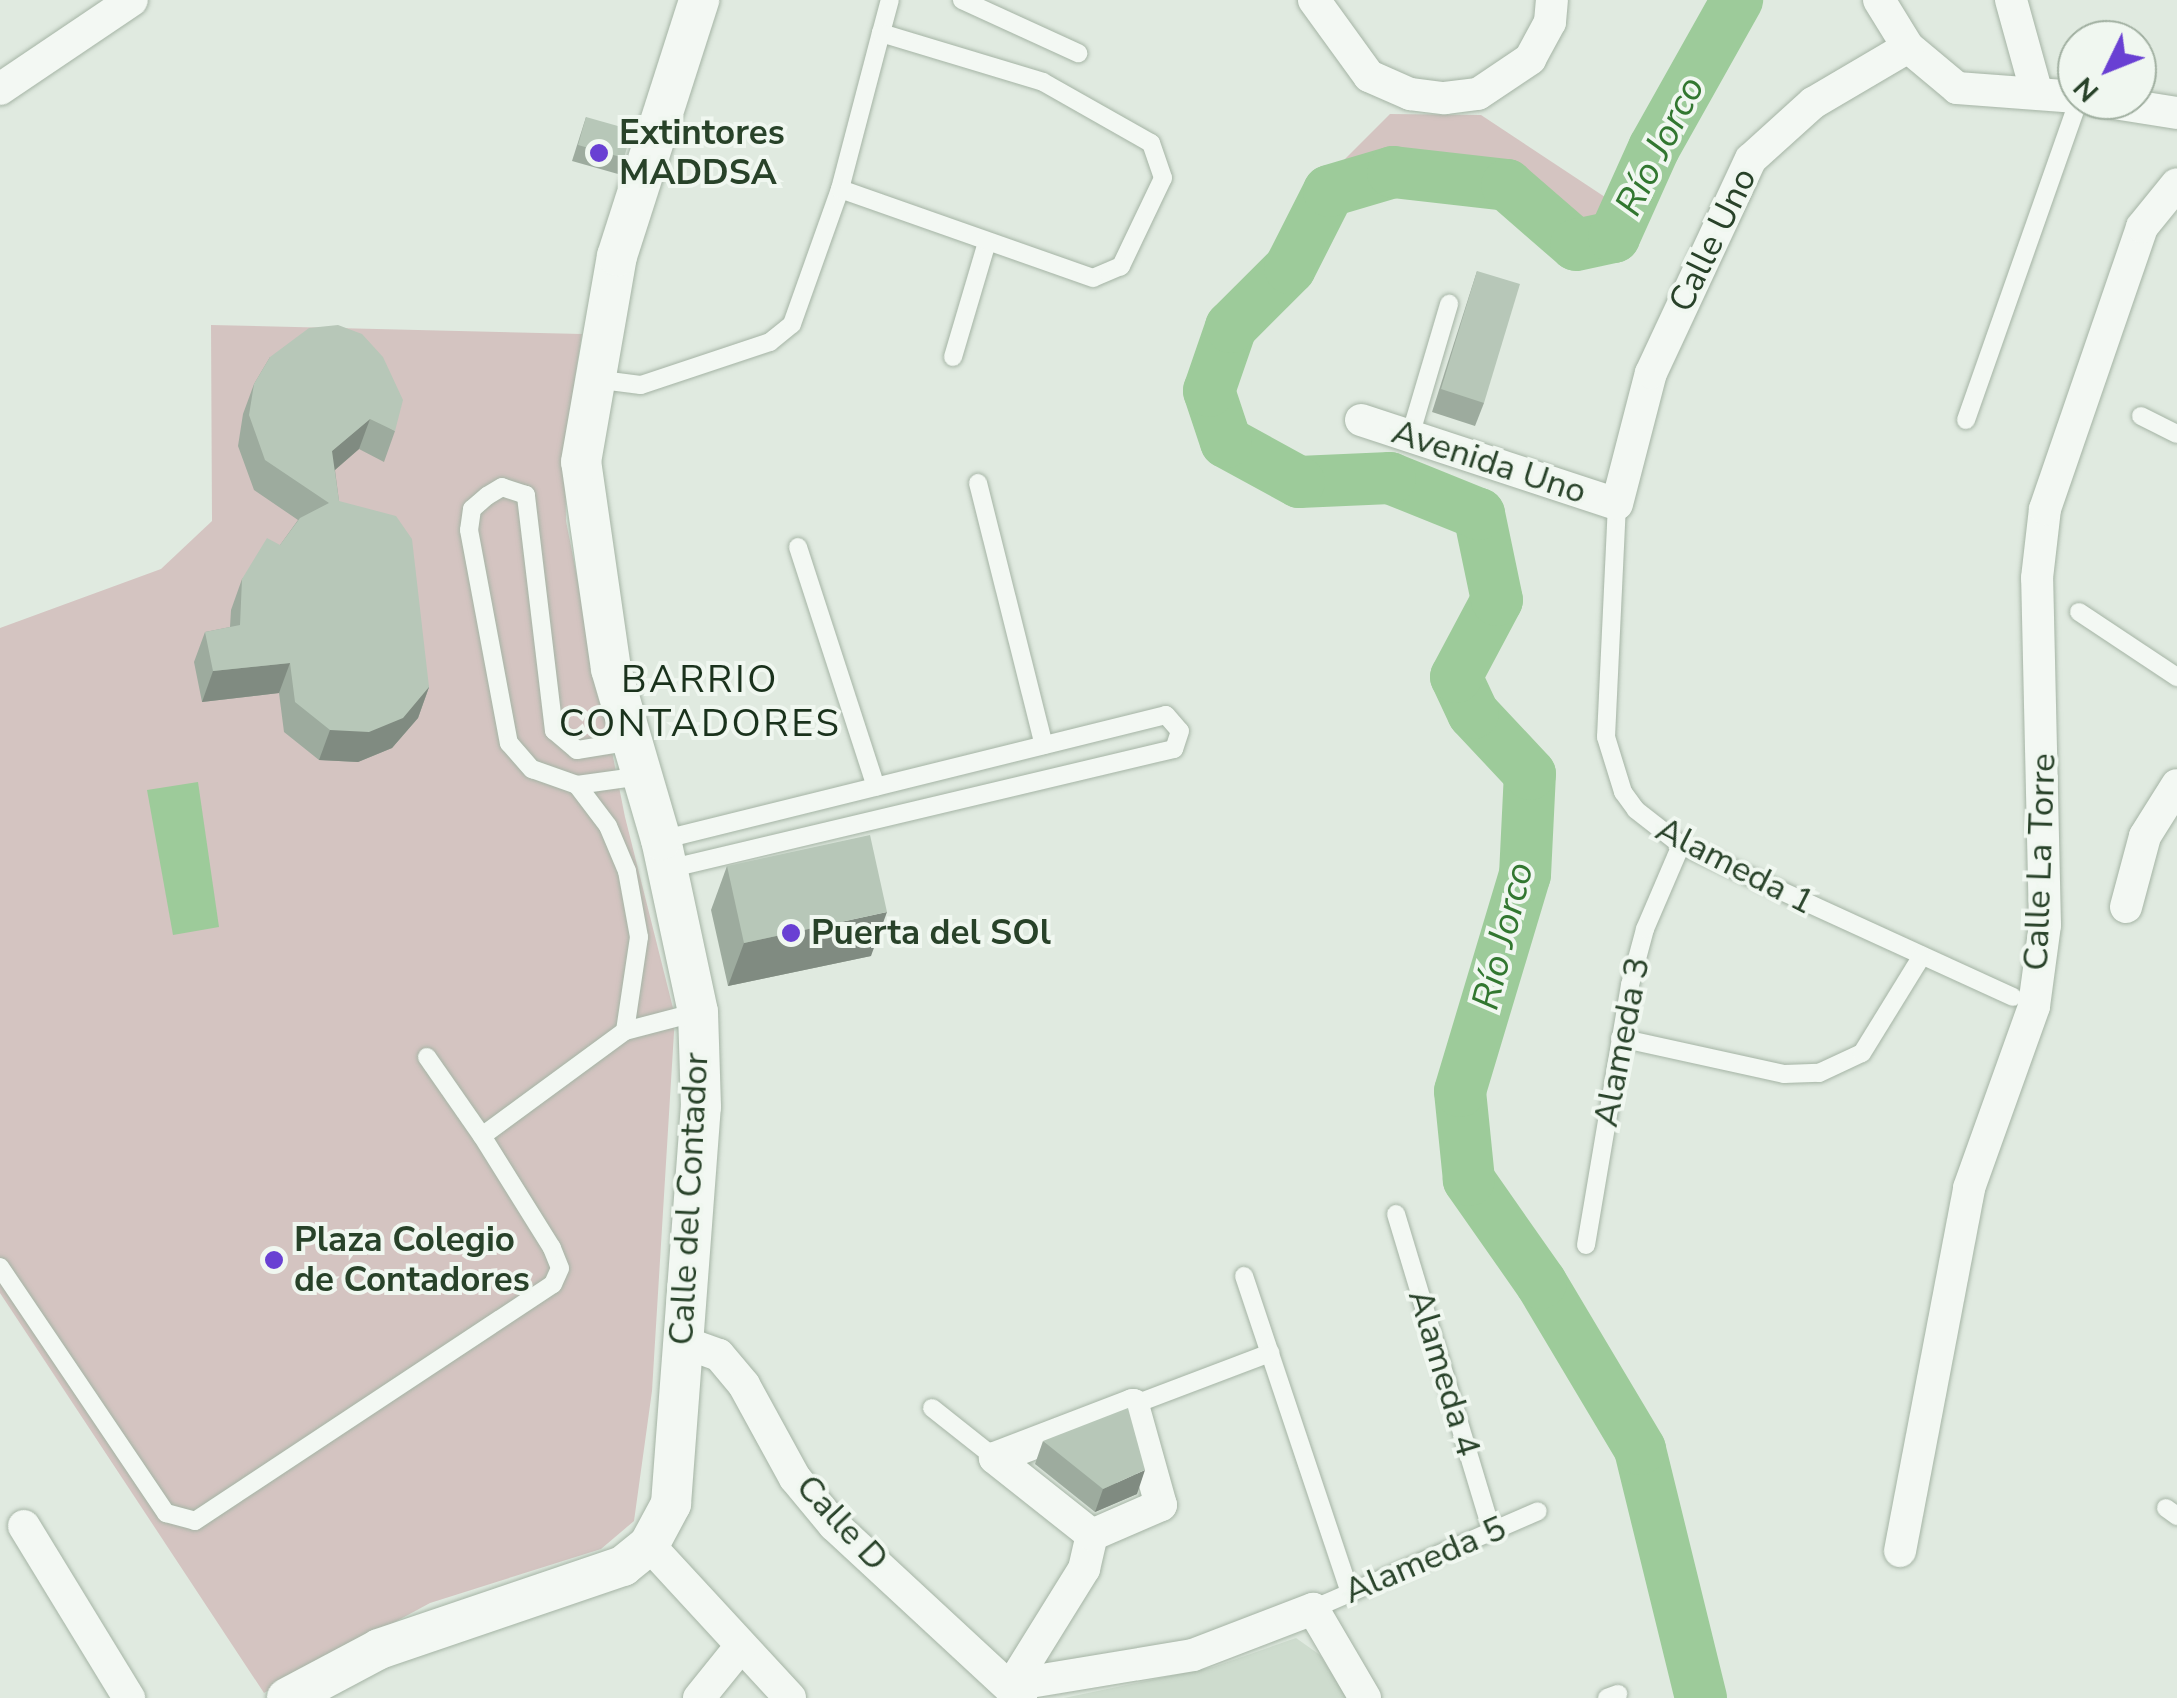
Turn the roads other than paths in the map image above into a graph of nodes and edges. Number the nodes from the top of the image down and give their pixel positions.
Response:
1 (132, 0) edge
2 (699, 0) edge
3 (890, 0) edge
4 (962, 0) edge
5 (1314, 0) edge
6 (1552, 0) edge
7 (1879, 0) edge
8 (2011, 0) edge
9 (881, 33) junction
10 (1908, 47) junction
11 (1078, 53) dead end
12 (0, 89) edge
13 (2036, 90) junction
14 (2057, 94) edge
15 (2070, 120) edge
16 (2177, 184) edge
17 (840, 189) junction
18 (987, 242) junction
19 (1450, 304) dead end
20 (953, 357) dead end
21 (592, 379) junction
22 (2141, 416) dead end
23 (1361, 420) dead end
24 (1966, 420) dead end
25 (2177, 434) edge
26 (1410, 436) junction
27 (978, 483) dead end
28 (1618, 504) junction
29 (798, 547) dead end
30 (2079, 612) dead end
31 (2177, 677) edge
32 (1044, 746) junction
33 (637, 758) junction
34 (576, 784) junction
35 (2177, 784) edge
36 (876, 787) junction
37 (1681, 845) junction
38 (665, 855) junction
39 (2126, 907) dead end
40 (1922, 956) junction
41 (2013, 997) dead end
42 (698, 1012) junction
43 (625, 1031) junction
44 (1620, 1038) junction
45 (427, 1057) dead end
46 (482, 1136) junction
47 (1396, 1214) dead end
48 (1586, 1245) dead end
49 (0, 1267) edge
50 (1244, 1276) dead end
51 (680, 1341) junction
52 (1270, 1353) junction
53 (1133, 1405) junction
54 (932, 1408) dead end
55 (995, 1458) junction
56 (1538, 1512) dead end
57 (24, 1526) dead end
58 (1492, 1531) junction
59 (1092, 1535) junction
60 (649, 1545) junction
61 (1900, 1551) dead end
62 (1350, 1592) junction
63 (1312, 1609) junction
64 (742, 1646) junction
65 (1017, 1692) edge
66 (307, 1693) edge
67 (130, 1698) edge
68 (699, 1698) edge
69 (790, 1698) edge
70 (1364, 1698) edge

1 - 12 street
2 - 21 street, Calle del Contador
3 - 9 lane
4 - 11 lane
5 - 6 street
7 - 10 street
8 - 13 street
9 - 17 lane
9 - 18 lane
10 - 13 street
10 - 28 street, Calle Uno
13 - 14 street
15 - 24 lane
16 - 61 street, Calle La Torre
17 - 18 lane
17 - 21 lane
18 - 20 lane
19 - 26 lane
21 - 33 street, Calle del Contador
22 - 25 lane
23 - 26 street, Avenida Uno
26 - 28 street, Avenida Uno
27 - 32 lane
28 - 37 lane, Alameda 1
29 - 36 lane
30 - 31 lane
32 - 36 lane
32 - 38 lane
33 - 34 lane
33 - 34 lane
33 - 38 street, Calle del Contador
34 - 43 lane
35 - 39 street
36 - 38 lane
37 - 40 lane, Alameda 1
37 - 44 lane, Alameda 3
38 - 42 street, Calle del Contador
40 - 41 lane, Alameda 1
40 - 44 lane
42 - 43 lane
42 - 51 street, Calle del Contador
43 - 46 lane
44 - 48 lane, Alameda 3
45 - 46 lane
46 - 49 lane
47 - 58 lane, Alameda 4
50 - 52 lane
51 - 60 street, Calle del Contador
51 - 65 street, Calle D
52 - 53 lane
52 - 62 lane
53 - 55 street
53 - 59 street
54 - 55 lane
55 - 59 street
56 - 58 lane, Alameda 5
57 - 67 street
58 - 62 lane, Alameda 5
59 - 65 street
60 - 64 street
60 - 66 street
62 - 63 lane, Alameda 5
63 - 65 street
63 - 70 street
64 - 68 street
64 - 69 street

